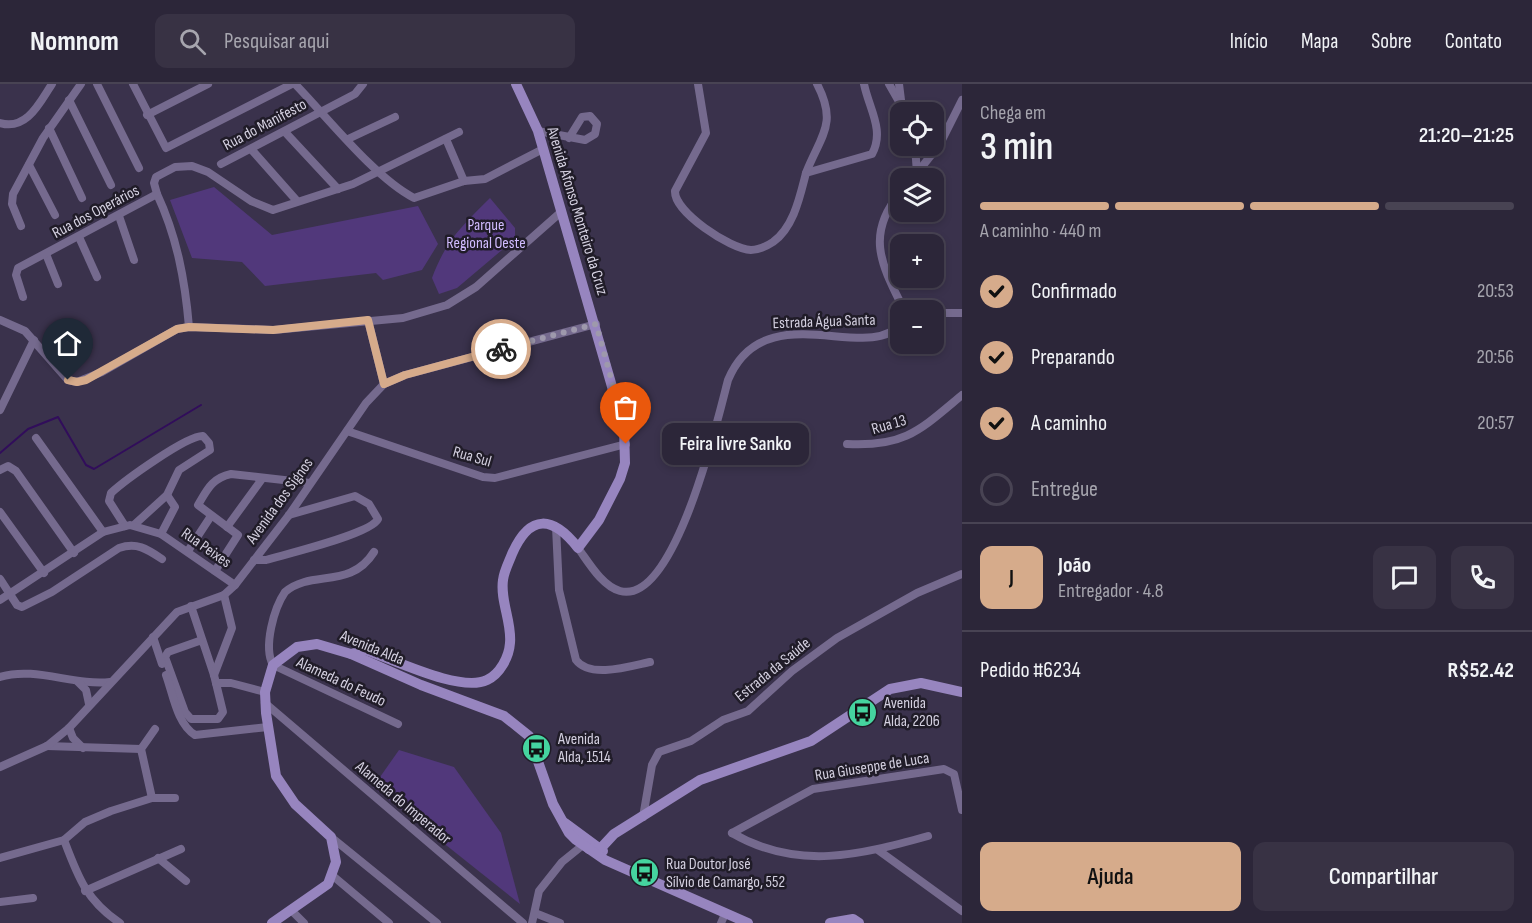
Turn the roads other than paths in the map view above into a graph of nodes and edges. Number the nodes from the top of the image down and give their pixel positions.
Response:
1 (52, 84) edge
2 (81, 84) edge
3 (97, 84) edge
4 (132, 84) edge
5 (208, 84) edge
6 (294, 84) edge
7 (363, 84) edge
8 (516, 84) edge
9 (698, 84) edge
10 (817, 84) edge
11 (864, 84) edge
12 (889, 84) edge
13 (898, 84) edge
14 (69, 100) junction
15 (962, 100) edge
16 (901, 101) joint
17 (321, 111) junction
18 (147, 115) junction
19 (396, 117) dead end
20 (0, 123) edge
21 (49, 128) junction
22 (538, 131) junction
23 (285, 132) junction
24 (459, 132) dead end
25 (569, 138) dead end
26 (348, 139) junction
27 (446, 139) junction
28 (251, 149) junction
29 (543, 149) junction
30 (221, 164) dead end
31 (29, 165) junction
32 (139, 168) dead end
33 (921, 168) edge
34 (378, 170) junction
35 (806, 173) junction
36 (464, 181) junction
37 (111, 184) dead end
38 (338, 189) junction
39 (157, 194) junction
40 (82, 198) dead end
41 (297, 201) junction
42 (890, 209) edge
43 (561, 212) junction
44 (55, 215) dead end
45 (119, 216) junction
46 (21, 226) dead end
47 (79, 237) junction
48 (46, 254) junction
49 (134, 260) dead end
50 (97, 277) dead end
51 (58, 284) dead end
52 (23, 297) dead end
53 (899, 300) edge
54 (944, 313) edge
55 (962, 313) edge
56 (0, 320) edge
57 (368, 320) junction
58 (596, 324) junction
59 (189, 327) junction
60 (890, 332) edge
61 (34, 340) junction
62 (384, 384) junction
63 (962, 395) edge
64 (0, 410) edge
65 (347, 431) junction
66 (36, 438) dead end
67 (626, 444) junction
68 (847, 444) dead end
69 (0, 470) edge
70 (262, 479) junction
71 (310, 483) junction
72 (167, 495) junction
73 (0, 512) edge
74 (290, 515) junction
75 (211, 516) junction
76 (129, 525) junction
77 (227, 527) junction
78 (556, 527) junction
79 (103, 532) junction
80 (161, 534) junction
81 (578, 548) junction
82 (188, 551) junction
83 (374, 552) dead end
84 (74, 553) junction
85 (162, 559) dead end
86 (254, 560) junction
87 (215, 571) junction
88 (44, 573) junction
89 (962, 574) edge
90 (0, 579) edge
91 (235, 585) junction
92 (10, 594) junction
93 (224, 595) junction
94 (0, 600) edge
95 (191, 606) junction
96 (153, 637) junction
97 (202, 640) junction
98 (351, 654) junction
99 (650, 662) dead end
100 (273, 665) junction
101 (0, 677) edge
102 (215, 679) junction
103 (78, 682) junction
104 (110, 682) junction
105 (961, 692) edge
106 (265, 698) junction
107 (89, 704) junction
108 (398, 724) dead end
109 (268, 727) junction
110 (69, 728) junction
111 (155, 729) dead end
112 (48, 746) junction
113 (82, 748) junction
114 (141, 750) junction
115 (0, 767) edge
116 (152, 798) junction
117 (175, 798) dead end
118 (962, 810) edge
119 (643, 817) junction
120 (614, 834) junction
121 (928, 836) dead end
122 (331, 837) junction
123 (64, 840) junction
124 (587, 845) junction
125 (601, 848) junction
126 (181, 849) dead end
127 (878, 850) junction
128 (0, 858) edge
129 (158, 858) junction
130 (614, 862) junction
131 (333, 876) junction
132 (186, 881) dead end
133 (85, 891) junction
134 (33, 898) dead end
135 (0, 902) edge
136 (291, 910) junction
137 (962, 910) edge
138 (535, 913) junction
139 (723, 918) edge
140 (120, 923) edge
141 (272, 923) edge
142 (304, 923) edge
143 (389, 923) edge
144 (437, 923) edge
145 (523, 923) edge
146 (532, 923) edge
147 (560, 923) edge
148 (748, 923) edge
149 (830, 923) edge
150 (860, 923) edge

1 - 20 street
2 - 14 street
3 - 32 street
4 - 18 street
5 - 18 street
6 - 17 street
6 - 18 street
7 - 17 street, Rua do Manifesto
8 - 22 street, Avenida Afonso Monteiro da Cruz
9 - 35 street
10 - 35 street
11 - 35 street
12 - 16 street
13 - 16 street
14 - 21 street
14 - 37 street
15 - 33 street
17 - 23 street, Rua do Manifesto
17 - 26 street
19 - 26 street
21 - 31 street
21 - 40 street
22 - 25 street
22 - 29 street, Avenida Afonso Monteiro da Cruz
23 - 28 street, Rua do Manifesto
23 - 38 street
24 - 27 street, Rua dos Operários
26 - 34 street
27 - 34 street, Rua dos Operários
27 - 36 street
28 - 30 street, Rua do Manifesto
28 - 41 street
29 - 36 street
29 - 43 street, Avenida Afonso Monteiro da Cruz
31 - 44 street
31 - 46 street
34 - 36 street
34 - 38 street, Rua dos Operários
38 - 41 street, Rua dos Operários
39 - 41 street, Rua dos Operários
39 - 45 street, Rua dos Operários
39 - 59 street
42 - 53 street
43 - 57 street
43 - 58 street, Avenida Afonso Monteiro da Cruz
45 - 47 street, Rua dos Operários
45 - 49 street
47 - 48 street, Rua dos Operários
47 - 50 street
48 - 51 street
48 - 52 street, Rua dos Operários
54 - 55 street
56 - 61 street
57 - 59 street
57 - 62 street
58 - 62 street, Avenida dos Signos
58 - 67 street, Avenida Afonso Monteiro da Cruz
59 - 61 street
60 - 81 street, Estrada Água Santa
61 - 64 street
62 - 65 street, Avenida dos Signos
63 - 68 street, Rua 13
65 - 67 street, Rua Sul
65 - 71 street, Avenida dos Signos
66 - 79 street
67 - 81 street, Avenida Afonso Monteiro da Cruz
69 - 84 street
70 - 71 street
70 - 75 street
70 - 77 street
71 - 74 street, Avenida dos Signos
72 - 76 street
72 - 76 street
72 - 80 street
73 - 88 street
74 - 86 street, Avenida dos Signos
74 - 86 street
75 - 77 street
75 - 82 street
76 - 79 street
76 - 80 street, Rua Peixes
77 - 87 street
78 - 81 street, Estrada Água Santa
78 - 98 street
78 - 99 street
79 - 84 street
80 - 82 street, Rua Peixes
82 - 87 street, Rua Peixes
83 - 100 street
84 - 88 street
85 - 92 street
86 - 91 street, Avenida dos Signos
87 - 91 street, Rua Peixes
88 - 92 street
89 - 119 street, Estrada da Saúde
90 - 92 street
91 - 93 street, Avenida dos Signos
92 - 94 street
93 - 95 street, Avenida dos Signos
93 - 102 street
95 - 96 street, Avenida dos Signos
95 - 97 street
96 - 104 street, Avenida dos Signos
96 - 109 street
97 - 102 street
97 - 102 street
98 - 100 street, Avenida Alda
98 - 124 street, Avenida Alda
100 - 106 street
100 - 108 street, Alameda do Feudo
101 - 103 street
102 - 106 street
103 - 104 street
103 - 107 street
104 - 107 street, Avenida dos Signos
105 - 119 street
106 - 109 street
106 - 145 street, Alameda do Imperador
107 - 110 street, Avenida dos Signos
109 - 122 street
110 - 112 street, Avenida dos Signos
110 - 113 street
111 - 114 street
112 - 113 street
112 - 115 street
113 - 114 street
114 - 116 street
116 - 117 street
116 - 123 street
118 - 127 street, Rua Giuseppe de Luca
119 - 120 street
120 - 124 street
120 - 125 street
121 - 127 street
122 - 131 street
122 - 144 street
123 - 128 street
123 - 133 street
124 - 125 street, Avenida Alda
124 - 130 street, Avenida Alda
124 - 138 street
125 - 130 street, Avenida Alda
126 - 129 street
127 - 137 street
129 - 132 street
129 - 133 street
130 - 139 street
131 - 136 street
131 - 143 street
133 - 140 street
134 - 135 street
136 - 141 street
136 - 142 street
138 - 146 street
138 - 147 street
139 - 148 street
149 - 150 street

